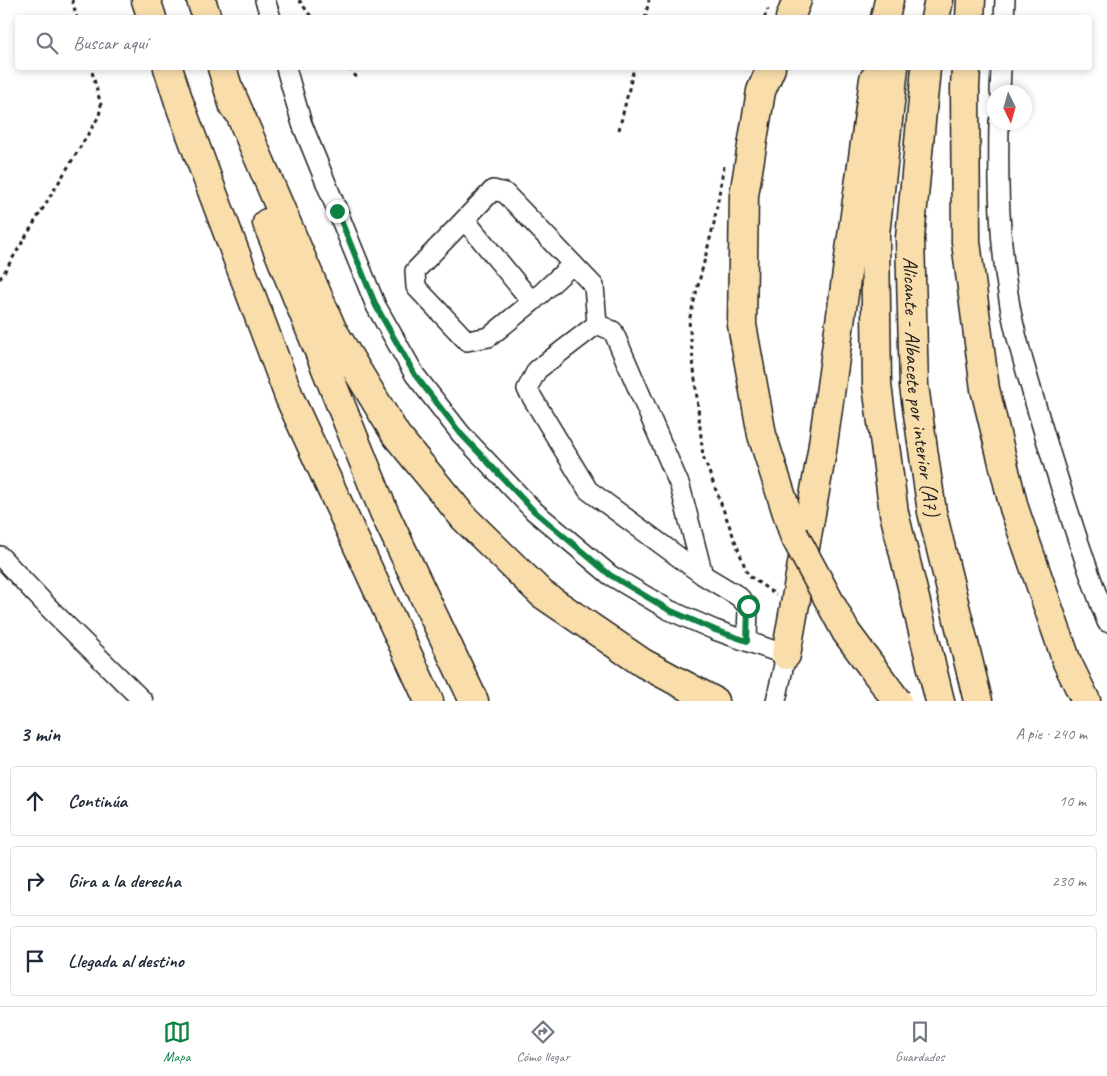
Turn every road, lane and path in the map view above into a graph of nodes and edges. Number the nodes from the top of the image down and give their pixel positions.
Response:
1 (72, 0) edge
2 (146, 0) edge
3 (201, 0) edge
4 (264, 0) edge
5 (299, 0) edge
6 (649, 0) edge
7 (797, 0) edge
8 (889, 0) edge
9 (905, 0) edge
10 (939, 0) edge
11 (971, 0) edge
12 (1005, 0) edge
13 (76, 15) edge
14 (151, 15) edge
15 (205, 15) edge
16 (270, 15) edge
17 (310, 15) edge
18 (646, 15) edge
19 (791, 15) edge
20 (886, 15) edge
21 (902, 15) edge
22 (936, 15) edge
23 (970, 15) edge
24 (1004, 15) edge
25 (91, 70) edge
26 (169, 70) edge
27 (287, 70) edge
28 (351, 70) edge
29 (634, 70) edge
30 (770, 70) edge
31 (876, 70) edge
32 (894, 70) edge
33 (926, 70) edge
34 (966, 70) edge
35 (1002, 70) edge
36 (226, 79) edge
37 (358, 79) dead end
38 (1001, 85) edge
39 (619, 130) dead end
40 (999, 130) edge
41 (724, 166) dead end
42 (465, 220) junction
43 (573, 264) junction
44 (0, 280) edge
45 (532, 302) junction
46 (597, 324) junction
47 (0, 556) edge
48 (703, 575) junction
49 (794, 609) junction
50 (1107, 622) edge
51 (747, 641) junction
52 (786, 655) junction
53 (143, 701) edge
54 (429, 701) edge
55 (474, 701) edge
56 (714, 701) edge
57 (776, 701) edge
58 (897, 701) edge
59 (940, 701) edge
60 (978, 701) edge
61 (1086, 701) edge

1 - 13 path
2 - 14 highway
3 - 15 highway
4 - 16 street
5 - 17 path
6 - 18 path
7 - 19 highway
8 - 20 highway
9 - 21 highway
10 - 22 highway
11 - 23 highway
12 - 24 street
25 - 44 path
26 - 54 highway
27 - 51 street
28 - 37 path
29 - 39 path
30 - 58 highway, bridge
31 - 49 highway
32 - 59 highway, Alicante - Albacete por interior (A7)
33 - 60 highway, Alicante - Albacete por interior (A7)
34 - 61 highway
35 - 38 street
36 - 55 highway
36 - 56 highway
40 - 50 street
41 - 49 path
42 - 43 street
42 - 45 street
42 - 45 street
43 - 45 street
43 - 46 street
46 - 48 street
46 - 48 street
47 - 53 street
48 - 51 street
49 - 52 highway
51 - 52 street
52 - 57 street

